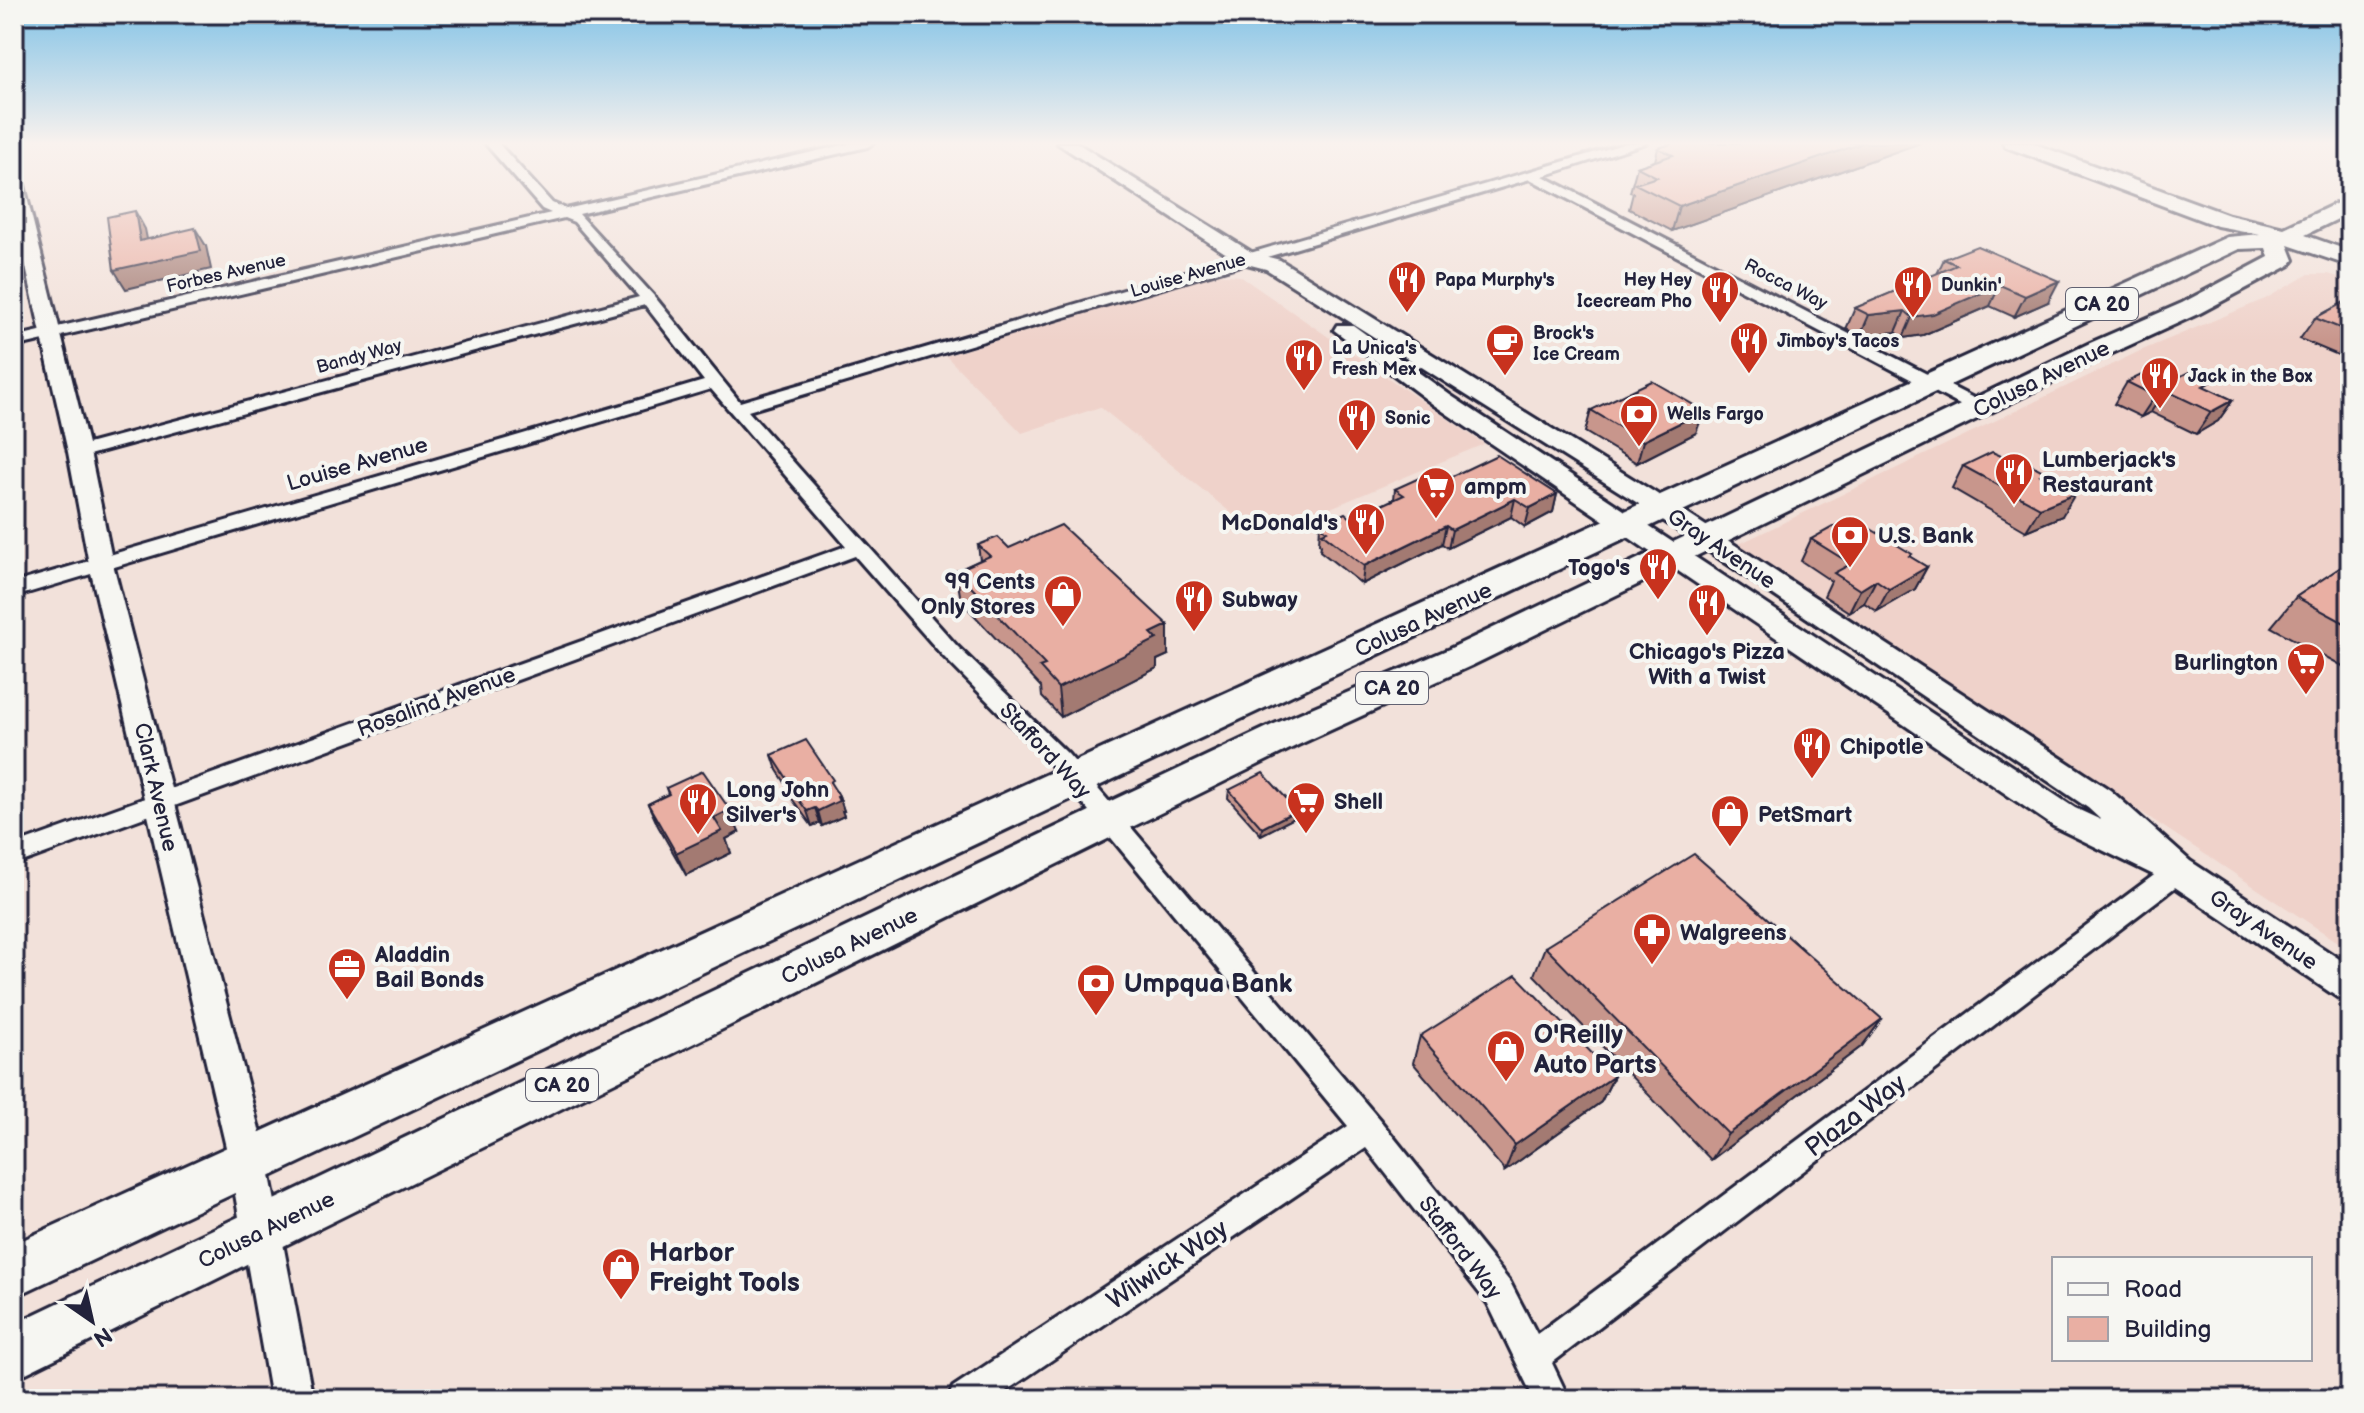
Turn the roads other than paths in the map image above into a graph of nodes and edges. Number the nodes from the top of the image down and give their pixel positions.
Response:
1 (21, 209) edge
2 (554, 209) edge
3 (575, 209) edge
4 (1169, 209) edge
5 (1415, 209) edge
6 (1597, 209) edge
7 (2192, 209) edge
8 (2238, 209) edge
9 (2337, 209) edge
10 (561, 212) junction
11 (2273, 234) junction
12 (1246, 258) junction
13 (2350, 259) edge
14 (649, 299) junction
15 (50, 334) junction
16 (14, 342) edge
17 (714, 383) junction
18 (1932, 383) junction
19 (1979, 408) junction
20 (736, 409) junction
21 (79, 452) junction
22 (1661, 508) junction
23 (1628, 523) junction
24 (1709, 539) junction
25 (859, 548) junction
26 (1673, 555) junction
27 (101, 564) junction
28 (14, 590) edge
29 (1076, 779) junction
30 (161, 802) junction
31 (1110, 819) junction
32 (14, 855) edge
33 (2178, 871) junction
34 (2350, 986) edge
35 (1369, 1129) junction
36 (248, 1160) junction
37 (261, 1231) junction
38 (14, 1271) edge
39 (14, 1352) edge
40 (1532, 1358) junction
41 (292, 1399) edge
42 (965, 1399) edge
43 (1552, 1399) edge

1 - 15 street, Clark Avenue
2 - 10 street, Stafford Way
3 - 10 street, Forbes Avenue
4 - 12 main road, Gray Avenue
5 - 12 street, Louise Avenue
6 - 18 street, Rocca Way
7 - 11 highway
8 - 11 highway
9 - 11 highway, CA 20
10 - 14 street, Stafford Way
10 - 15 street, Forbes Avenue
11 - 13 highway
11 - 18 highway, Colusa Avenue / CA 20
11 - 19 highway, Colusa Avenue / CA 20
12 - 20 street, Louise Avenue
12 - 22 main road, Gray Avenue
12 - 23 main road, Gray Avenue
14 - 17 street, Stafford Way
14 - 21 street, Bandy Way
15 - 16 street, Forbes Avenue
15 - 21 street, Clark Avenue
17 - 20 street, Stafford Way
17 - 27 street, Louise Avenue
18 - 19 street, Rocca Way
18 - 22 highway, Colusa Avenue / CA 20
19 - 24 highway, Colusa Avenue / CA 20
20 - 25 street, Stafford Way
21 - 27 street, Clark Avenue
22 - 23 highway, Colusa Avenue / CA 20
22 - 24 main road, Gray Avenue
23 - 26 main road, Gray Avenue
23 - 29 highway, Colusa Avenue / CA 20
24 - 26 highway, Colusa Avenue / CA 20
24 - 33 main road, Gray Avenue
25 - 29 street, Stafford Way
25 - 30 street, Rosalind Avenue
26 - 31 highway, Colusa Avenue / CA 20
26 - 33 main road, Gray Avenue
27 - 28 street, Louise Avenue
27 - 30 street, Clark Avenue
29 - 31 street, Stafford Way
29 - 36 highway, Colusa Avenue / CA 20
30 - 32 street, Rosalind Avenue
30 - 36 street, Clark Avenue
31 - 35 street, Stafford Way
31 - 37 highway, Colusa Avenue / CA 20
33 - 34 main road, Gray Avenue
33 - 40 street, Plaza Way
35 - 40 street, Stafford Way
35 - 42 street, Wilwick Way
36 - 37 street, Clark Avenue
36 - 38 highway, Colusa Avenue / CA 20
37 - 39 highway, Colusa Avenue / CA 20
37 - 41 street, Clark Avenue
40 - 43 street, Stafford Way

